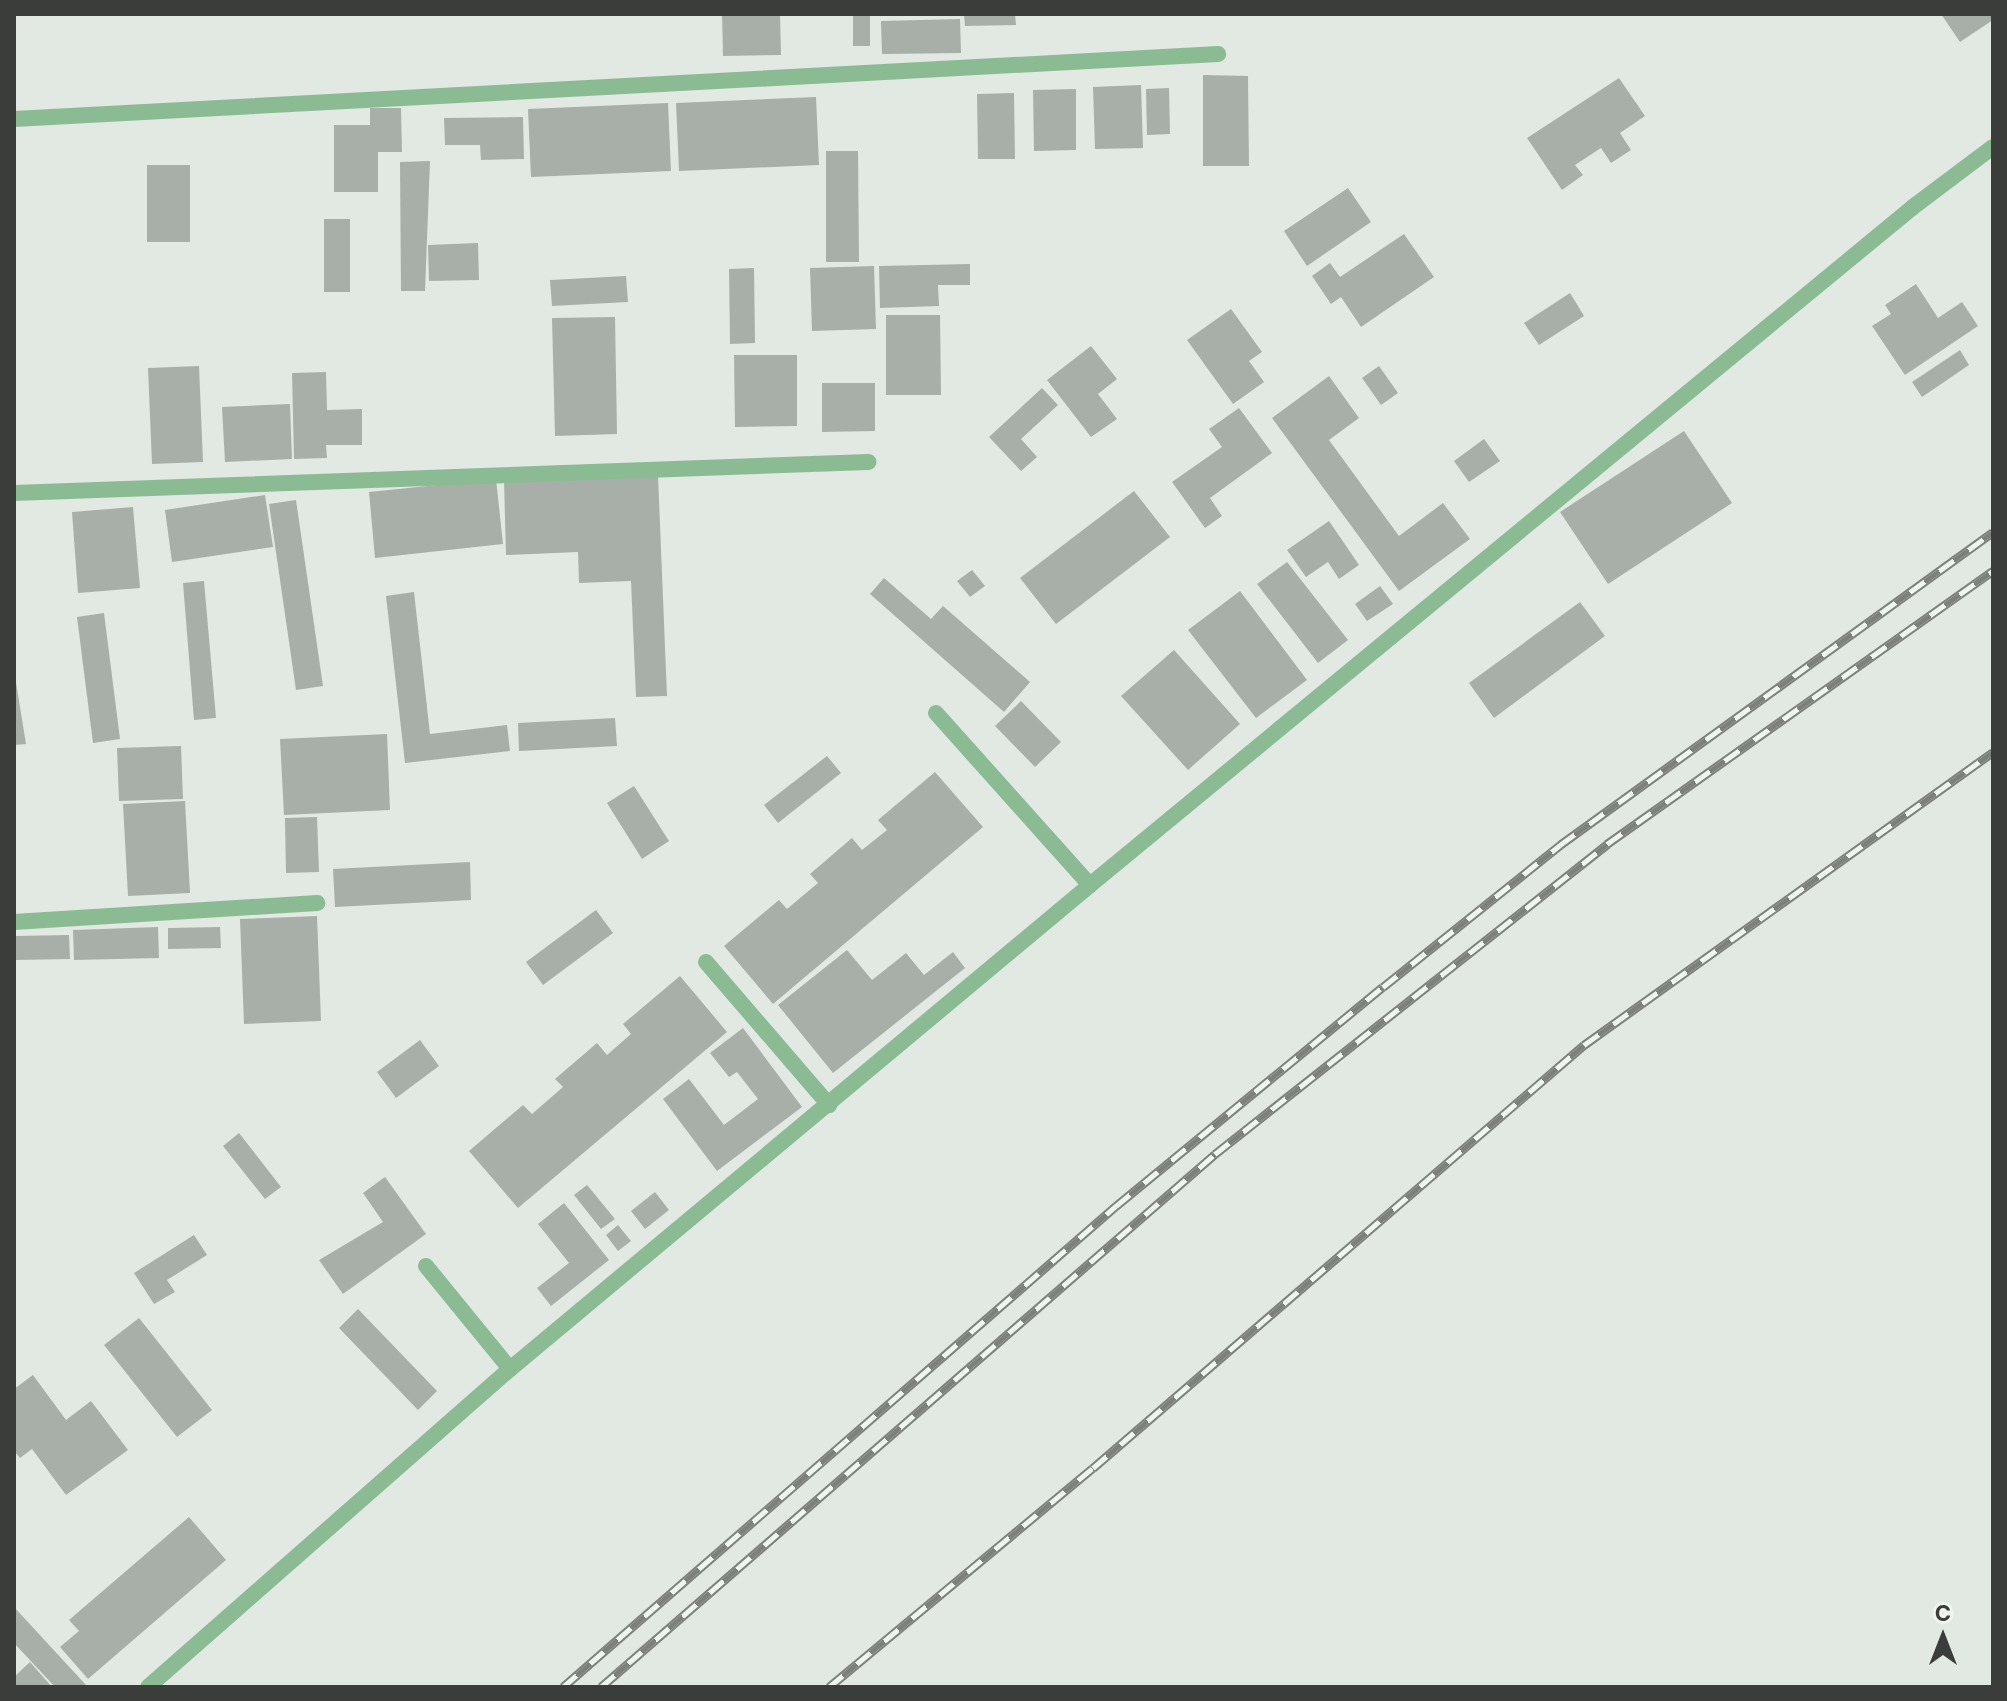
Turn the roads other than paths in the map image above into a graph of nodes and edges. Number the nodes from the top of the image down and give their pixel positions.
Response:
1 (1218, 54) dead end
2 (14, 119) edge
3 (1993, 147) edge
4 (868, 462) dead end
5 (14, 493) edge
6 (936, 713) dead end
7 (1090, 885) junction
8 (317, 903) dead end
9 (14, 922) edge
10 (706, 962) dead end
11 (829, 1105) junction
12 (426, 1266) dead end
13 (510, 1369) junction
14 (148, 1687) edge

1 - 2 lane
3 - 7 lane
4 - 5 lane
6 - 7 lane
7 - 11 lane
8 - 9 lane
10 - 11 lane
11 - 13 lane
12 - 13 lane
13 - 14 lane

